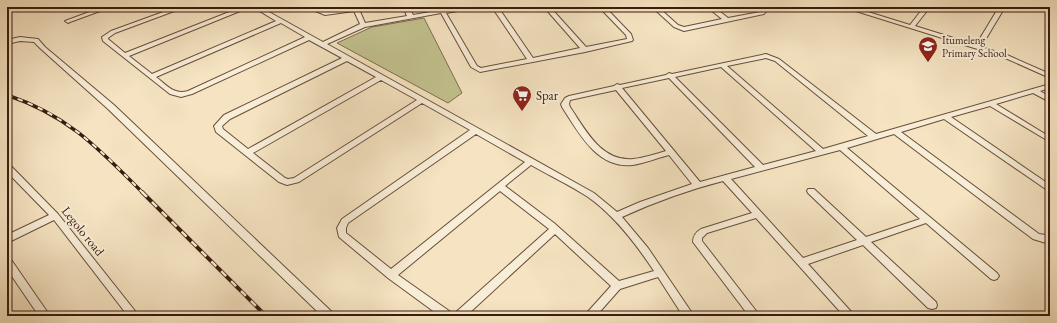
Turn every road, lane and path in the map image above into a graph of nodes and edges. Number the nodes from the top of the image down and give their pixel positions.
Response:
1 (108, 7) edge
2 (182, 7) edge
3 (247, 7) edge
4 (256, 7) edge
5 (309, 7) edge
6 (406, 7) edge
7 (469, 7) edge
8 (495, 7) edge
9 (547, 7) edge
10 (602, 7) edge
11 (655, 7) edge
12 (710, 7) edge
13 (762, 7) edge
14 (927, 7) edge
15 (1002, 7) edge
16 (356, 8) edge
17 (461, 8) edge
18 (850, 8) edge
19 (443, 12) junction
20 (411, 17) junction
21 (727, 20) junction
22 (68, 21) dead end
23 (281, 21) junction
24 (363, 25) junction
25 (911, 27) junction
26 (310, 37) junction
27 (7, 42) edge
28 (323, 44) junction
29 (978, 48) junction
30 (585, 50) junction
31 (125, 55) junction
32 (347, 58) junction
33 (531, 60) junction
34 (722, 64) junction
35 (669, 75) junction
36 (152, 76) junction
37 (1050, 76) edge
38 (382, 77) junction
39 (617, 86) junction
40 (1050, 86) edge
41 (1034, 91) junction
42 (422, 100) junction
43 (1050, 100) edge
44 (990, 103) junction
45 (945, 117) junction
46 (476, 130) junction
47 (895, 131) junction
48 (874, 137) junction
49 (1050, 140) edge
50 (841, 147) junction
51 (248, 152) junction
52 (672, 152) junction
53 (822, 152) junction
54 (531, 161) junction
55 (7, 167) edge
56 (761, 168) junction
57 (725, 178) junction
58 (698, 185) junction
59 (499, 186) junction
60 (1050, 189) edge
61 (811, 191) dead end
62 (757, 215) junction
63 (55, 216) junction
64 (617, 216) junction
65 (926, 220) junction
66 (555, 229) junction
67 (1050, 238) edge
68 (7, 239) edge
69 (863, 240) junction
70 (7, 261) edge
71 (802, 262) junction
72 (660, 273) junction
73 (391, 275) junction
74 (994, 276) dead end
75 (617, 286) junction
76 (932, 305) dead end
77 (45, 316) edge
78 (134, 316) edge
79 (329, 316) edge
80 (448, 316) edge
81 (459, 316) edge
82 (589, 316) edge
83 (689, 316) edge
84 (756, 316) edge
85 (850, 316) edge

1 - 22 street
2 - 31 street
3 - 31 street
4 - 23 street
5 - 16 street
6 - 20 street
7 - 17 street
8 - 33 street
9 - 30 street
10 - 30 street
11 - 21 street
12 - 21 street
13 - 21 street
14 - 25 street
15 - 29 street
16 - 24 street
17 - 19 street
18 - 25 street
19 - 20 street
19 - 33 street
20 - 24 street
23 - 26 street
23 - 36 street
24 - 28 street
25 - 29 street
26 - 28 street
26 - 36 street
27 - 79 street
28 - 32 street
29 - 37 street
30 - 33 street
31 - 36 street
32 - 38 street
32 - 51 street
34 - 35 street
34 - 48 street
34 - 53 street
35 - 39 street
35 - 56 street
38 - 42 street
38 - 51 street
39 - 52 street
39 - 52 street
40 - 41 street
41 - 43 street
41 - 44 street
42 - 46 street
42 - 51 street
44 - 45 street
44 - 49 street
45 - 47 street
45 - 60 street
46 - 54 street
46 - 73 street
47 - 48 street
47 - 67 street
48 - 50 street
50 - 53 street
50 - 65 street
52 - 58 street
53 - 56 street
54 - 59 street
54 - 64 street
55 - 63 street, Legolo road
56 - 57 street
57 - 58 street
57 - 62 street
58 - 64 street
59 - 66 street
59 - 73 street
61 - 69 street
62 - 71 street
62 - 84 street
63 - 68 street
63 - 78 street, Legolo road
64 - 72 street
65 - 69 street
65 - 74 street
66 - 75 street
66 - 81 street
69 - 71 street
69 - 76 street
70 - 77 street
71 - 85 street
72 - 75 street
72 - 83 street
73 - 80 street
75 - 82 street

